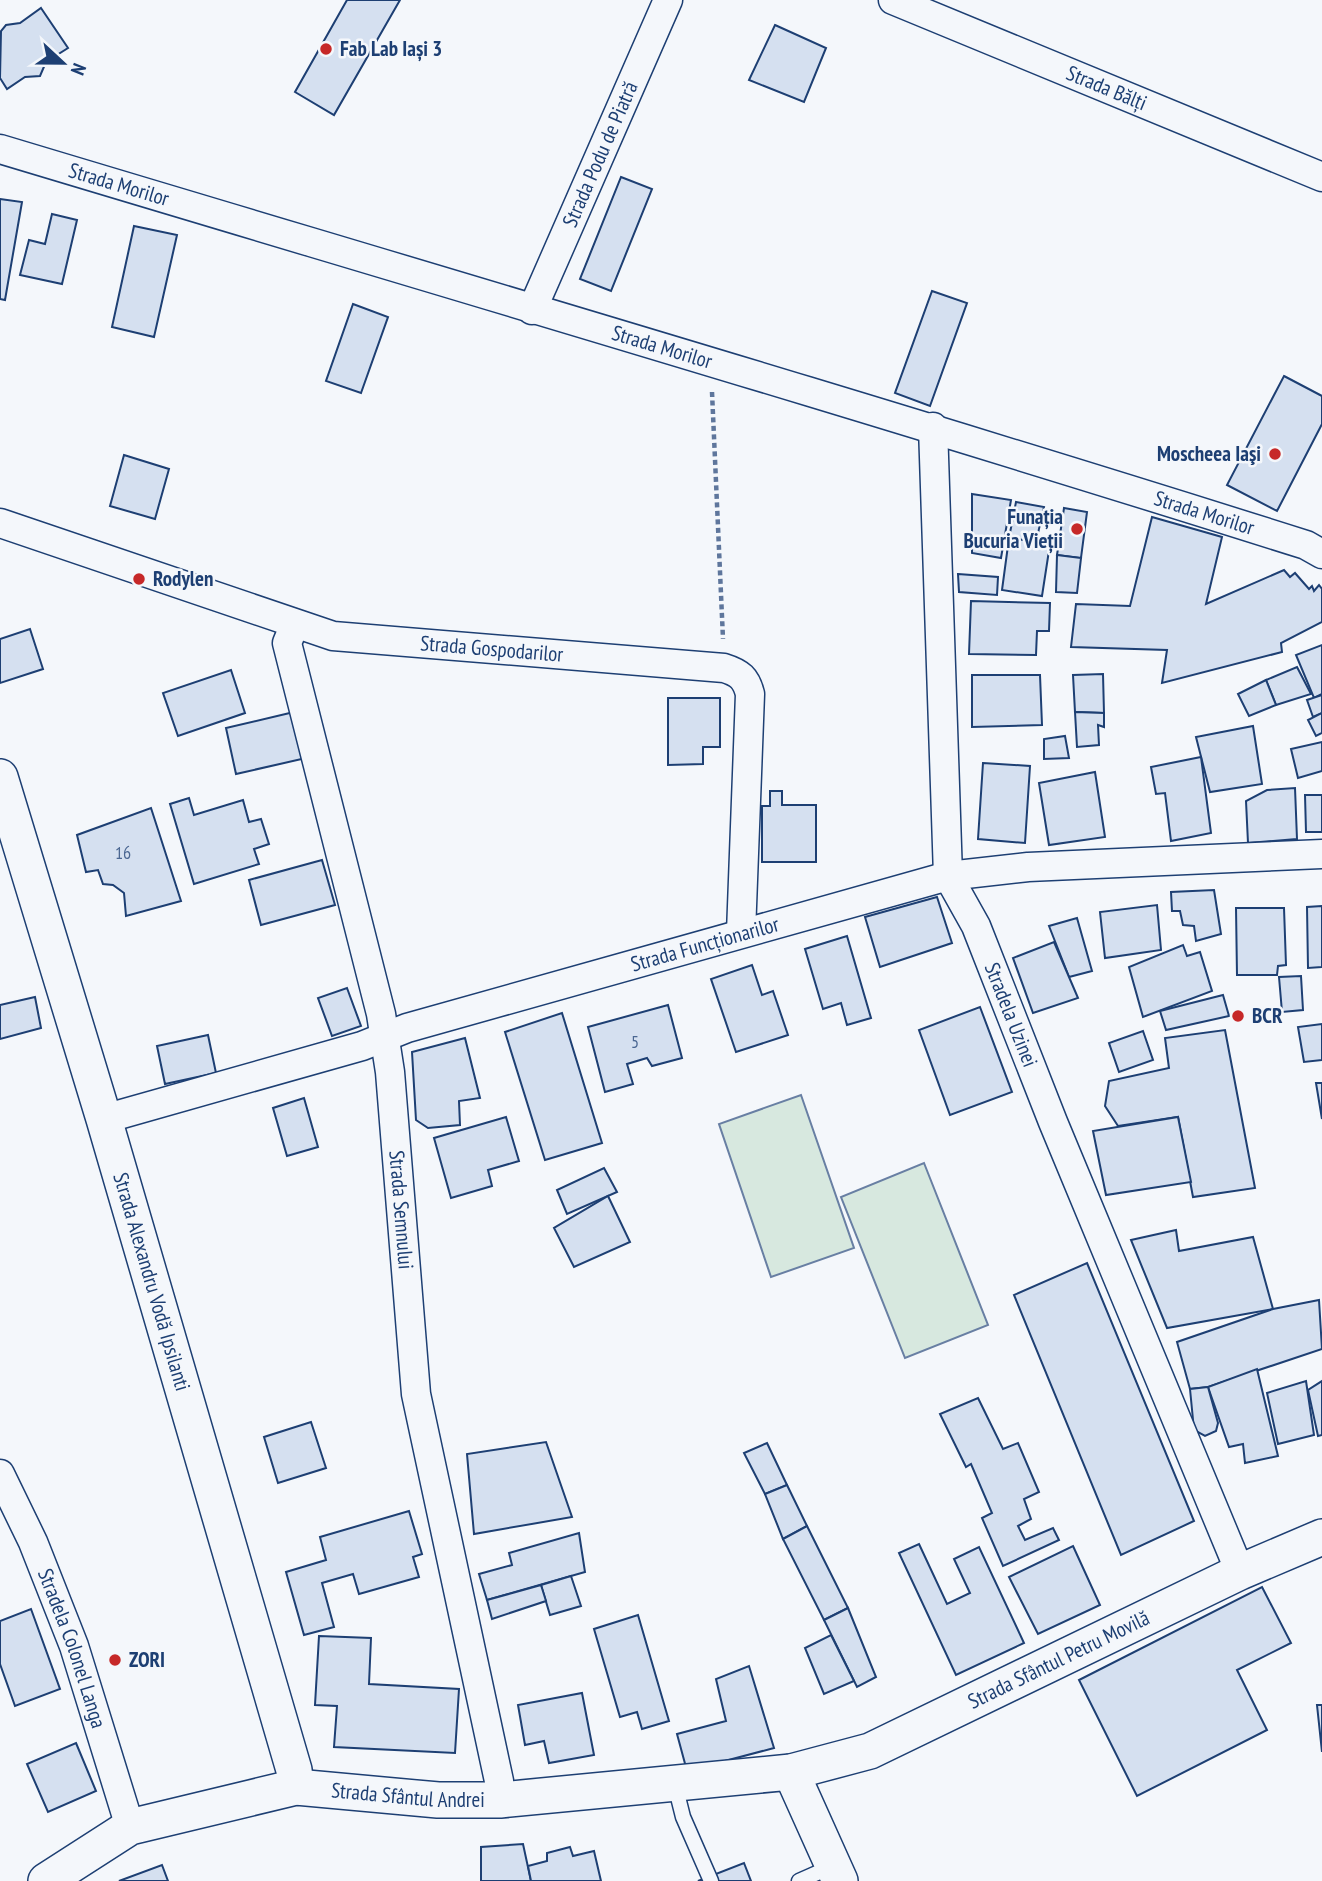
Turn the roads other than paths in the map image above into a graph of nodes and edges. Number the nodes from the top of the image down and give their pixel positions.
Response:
1 (668, 0) edge
2 (893, 0) edge
3 (0, 149) edge
4 (1322, 177) edge
5 (531, 310) junction
6 (933, 427) junction
7 (0, 523) edge
8 (1322, 554) edge
9 (294, 626) junction
10 (0, 777) edge
11 (1322, 854) edge
12 (948, 876) junction
13 (741, 933) junction
14 (385, 1038) junction
15 (104, 1119) junction
16 (0, 1474) edge
17 (1322, 1537) edge
18 (1240, 1572) junction
19 (791, 1772) junction
20 (675, 1785) junction
21 (296, 1787) junction
22 (499, 1800) junction
23 (130, 1827) junction
24 (837, 1874) edge
25 (46, 1881) edge
26 (711, 1881) edge
27 (799, 1881) edge

1 - 5 street, Strada Podu de Piatră
2 - 4 street, Strada Bălți
3 - 5 street, Strada Morilor
5 - 6 street, Strada Morilor
6 - 8 street, Strada Morilor
6 - 12 street, Stradela Uzinei
7 - 9 street, Strada Gospodarilor
9 - 13 street, Strada Gospodarilor
9 - 14 street, Strada Semnului
10 - 15 street, Strada Alexandru Vodă Ipsilanti
11 - 12 street, Strada Funcționarilor
12 - 13 street, Strada Funcționarilor
12 - 18 street, Stradela Uzinei
13 - 14 street, Strada Funcționarilor
14 - 15 street, Strada Funcționarilor
14 - 22 street, Strada Semnului
15 - 21 street, Strada Alexandru Vodă Ipsilanti
16 - 23 street, Stradela Colonel Langa
17 - 18 street, Strada Sfântul Petru Movilă
18 - 19 street, Strada Sfântul Petru Movilă
19 - 20 street, Strada Sfântul Andrei
19 - 24 street
20 - 22 street, Strada Sfântul Andrei
20 - 26 lane
21 - 22 street, Strada Sfântul Andrei
21 - 23 street, Strada Sfântul Andrei
23 - 25 street, Strada Sfântul Andrei
24 - 27 lane

